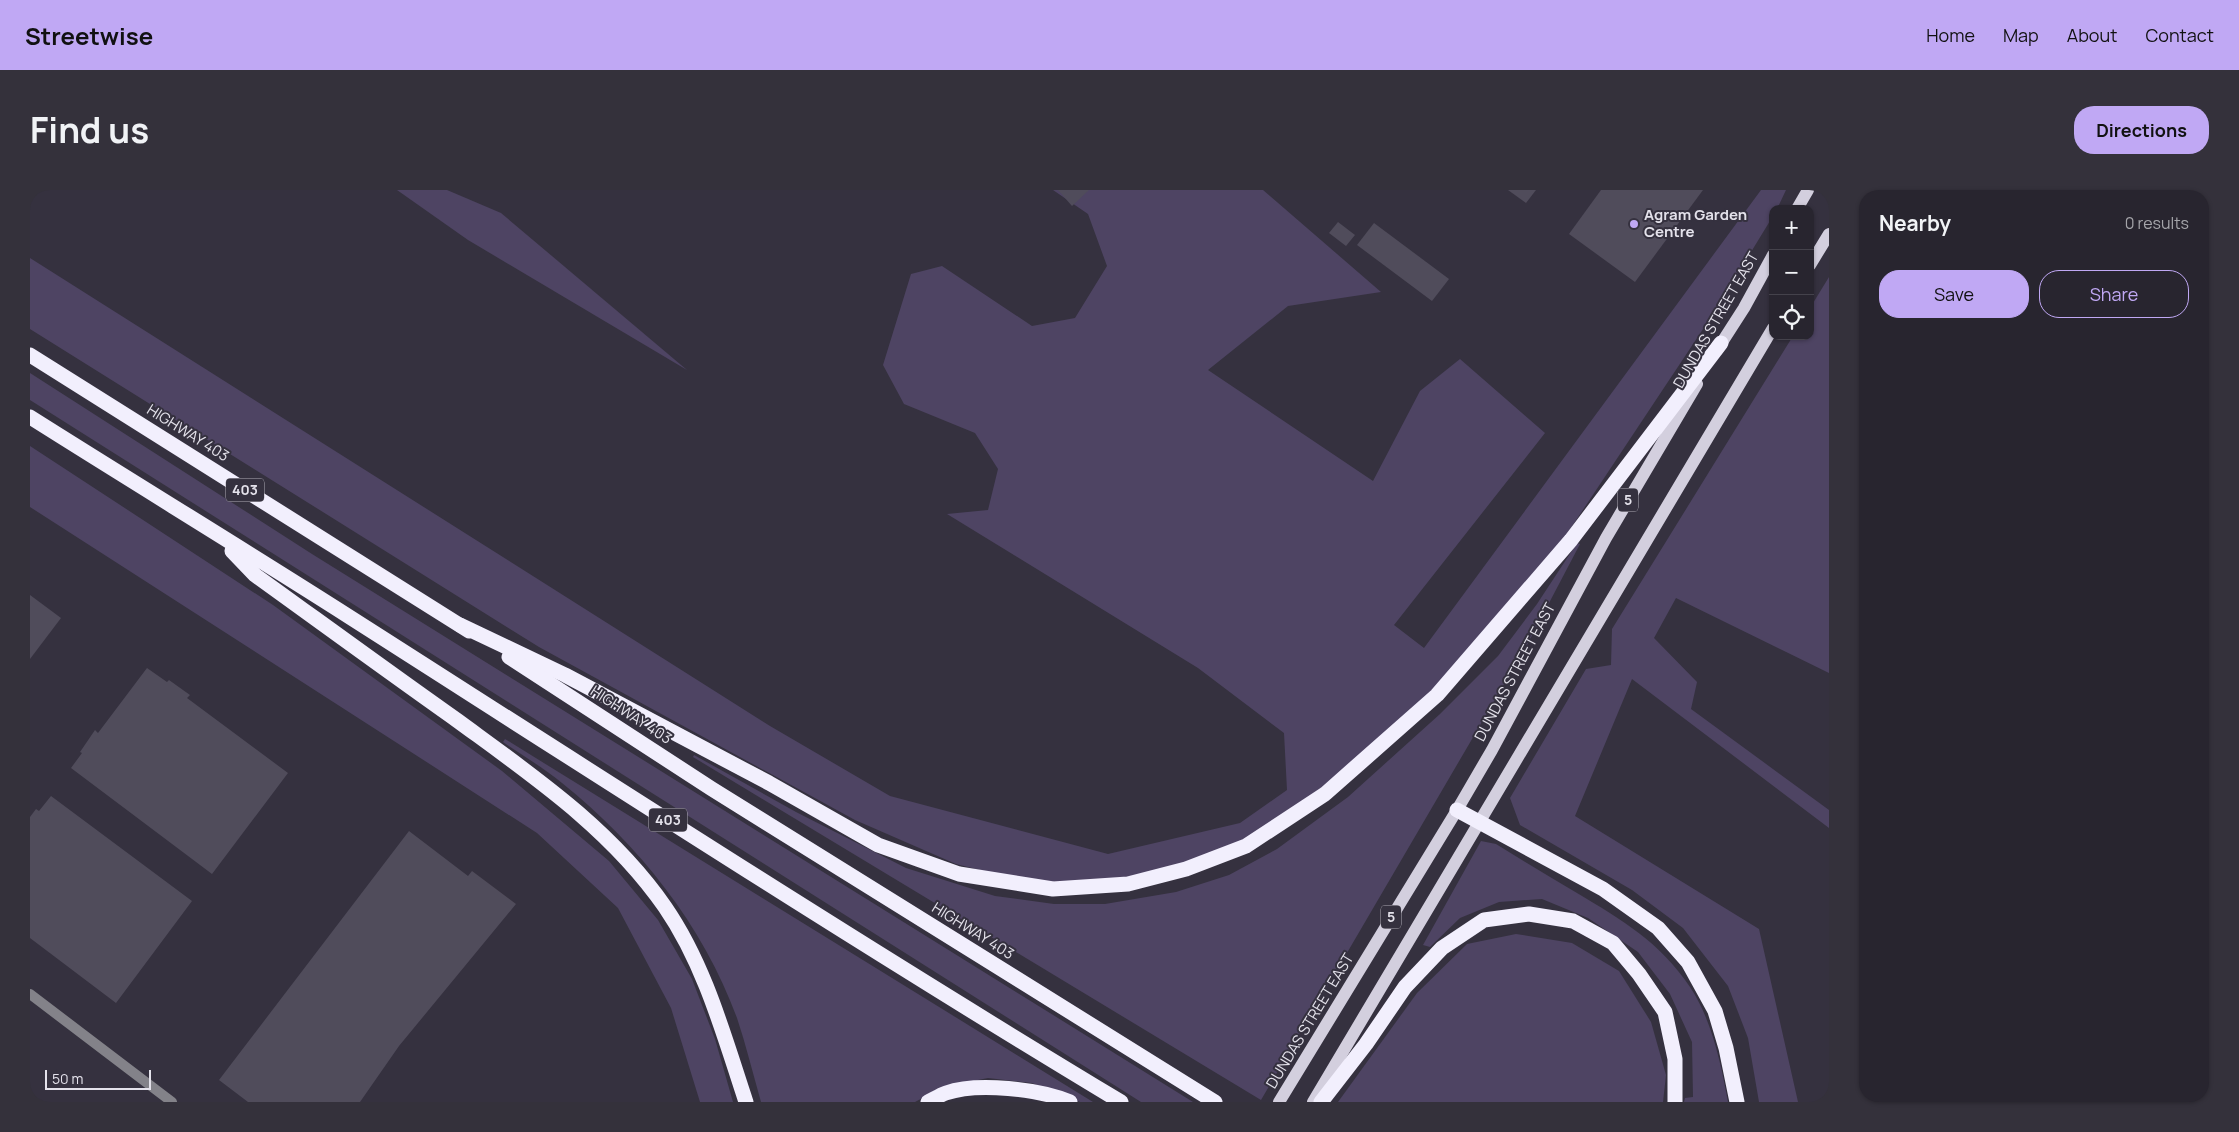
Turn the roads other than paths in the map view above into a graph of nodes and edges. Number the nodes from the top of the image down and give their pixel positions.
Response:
1 (1808, 190) edge
2 (1800, 205) edge
3 (1829, 234) edge
4 (1814, 258) edge
5 (1769, 262) edge
6 (1769, 335) edge
7 (1721, 343) junction
8 (30, 355) edge
9 (30, 417) edge
10 (217, 536) junction
11 (460, 625) junction
12 (1457, 810) junction
13 (1478, 822) junction
14 (30, 994) edge
15 (1318, 1101) edge
16 (172, 1102) edge
17 (746, 1102) edge
18 (928, 1102) edge
19 (1070, 1102) edge
20 (1121, 1102) edge
21 (1214, 1102) edge
22 (1279, 1102) edge
23 (1675, 1102) edge
24 (1737, 1102) edge

1 - 2 main road
3 - 4 main road
5 - 7 main road, DUNDAS STREET EAST / 5
6 - 13 main road, 5
7 - 11 highway
7 - 12 main road, DUNDAS STREET EAST / 5
8 - 11 highway, HIGHWAY 403 / 403
9 - 10 highway, 403
10 - 17 highway
10 - 20 highway, 403
11 - 21 highway, HIGHWAY 403 / 403
12 - 13 highway
12 - 22 main road, DUNDAS STREET EAST / 5
13 - 15 main road, 5
13 - 24 highway
14 - 16 street
15 - 23 highway
18 - 19 highway

